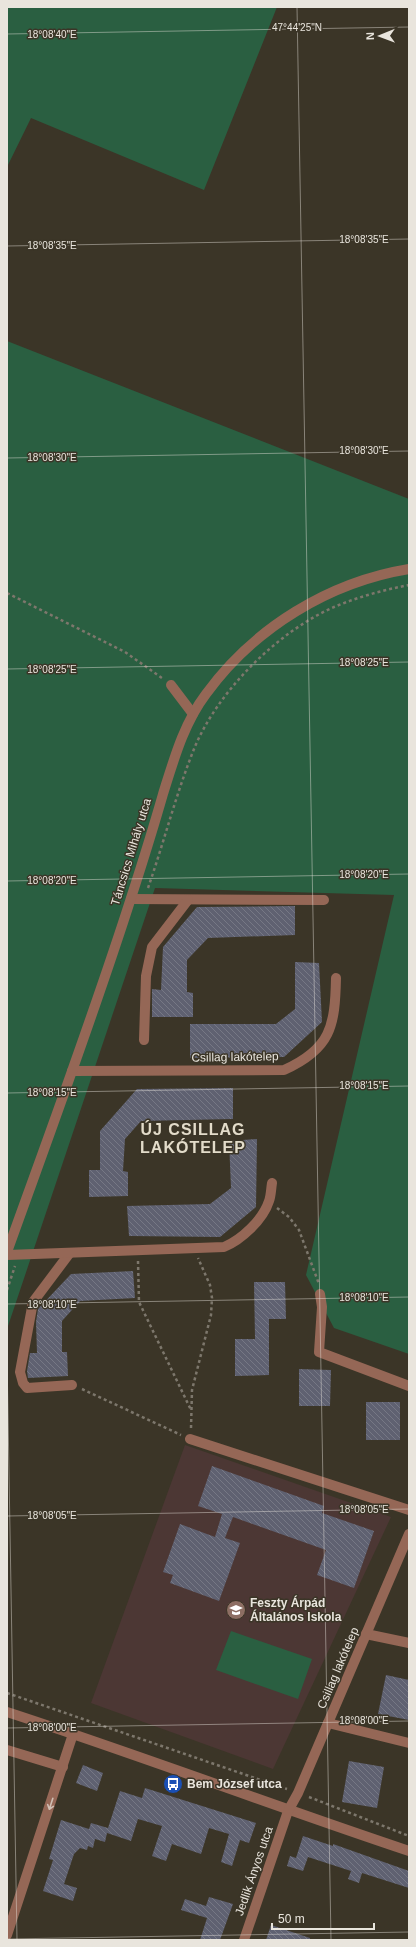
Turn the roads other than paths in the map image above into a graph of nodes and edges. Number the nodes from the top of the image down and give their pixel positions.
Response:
1 (409, 569) edge
2 (171, 684) road end
3 (193, 714) junction
4 (131, 900) junction
5 (188, 900) junction
6 (324, 900) dead end
7 (336, 978) dead end
8 (144, 1040) dead end
9 (72, 1072) junction
10 (272, 1183) dead end
11 (7, 1252) edge
12 (69, 1254) junction
13 (7, 1256) edge
14 (320, 1294) road end
15 (72, 1385) road end
16 (409, 1386) edge
17 (190, 1439) road end
18 (409, 1510) edge
19 (409, 1534) edge
20 (366, 1634) junction
21 (409, 1643) edge
22 (7, 1712) edge
23 (328, 1723) junction
24 (73, 1734) junction
25 (409, 1742) edge
26 (7, 1750) edge
27 (63, 1767) junction
28 (288, 1811) junction
29 (409, 1851) edge
30 (7, 1935) edge
31 (244, 1940) edge

1 - 3 street, Táncsics Mihály utca
2 - 3 street
3 - 4 street, Táncsics Mihály utca
4 - 5 street
4 - 9 street, Táncsics Mihály utca
5 - 6 street
5 - 8 street
7 - 9 street, Csillag lakótelep
9 - 11 street, Táncsics Mihály utca
10 - 12 street
12 - 13 street
12 - 15 street
14 - 16 street
17 - 18 street
19 - 20 street, Csillag lakótelep
20 - 21 street
20 - 23 street, Csillag lakótelep
22 - 24 street
23 - 25 street
23 - 28 street, Csillag lakótelep
24 - 27 street
24 - 28 street
26 - 27 street
27 -> 30 street
28 - 29 street
28 - 31 street, Jedlik Ányos utca

